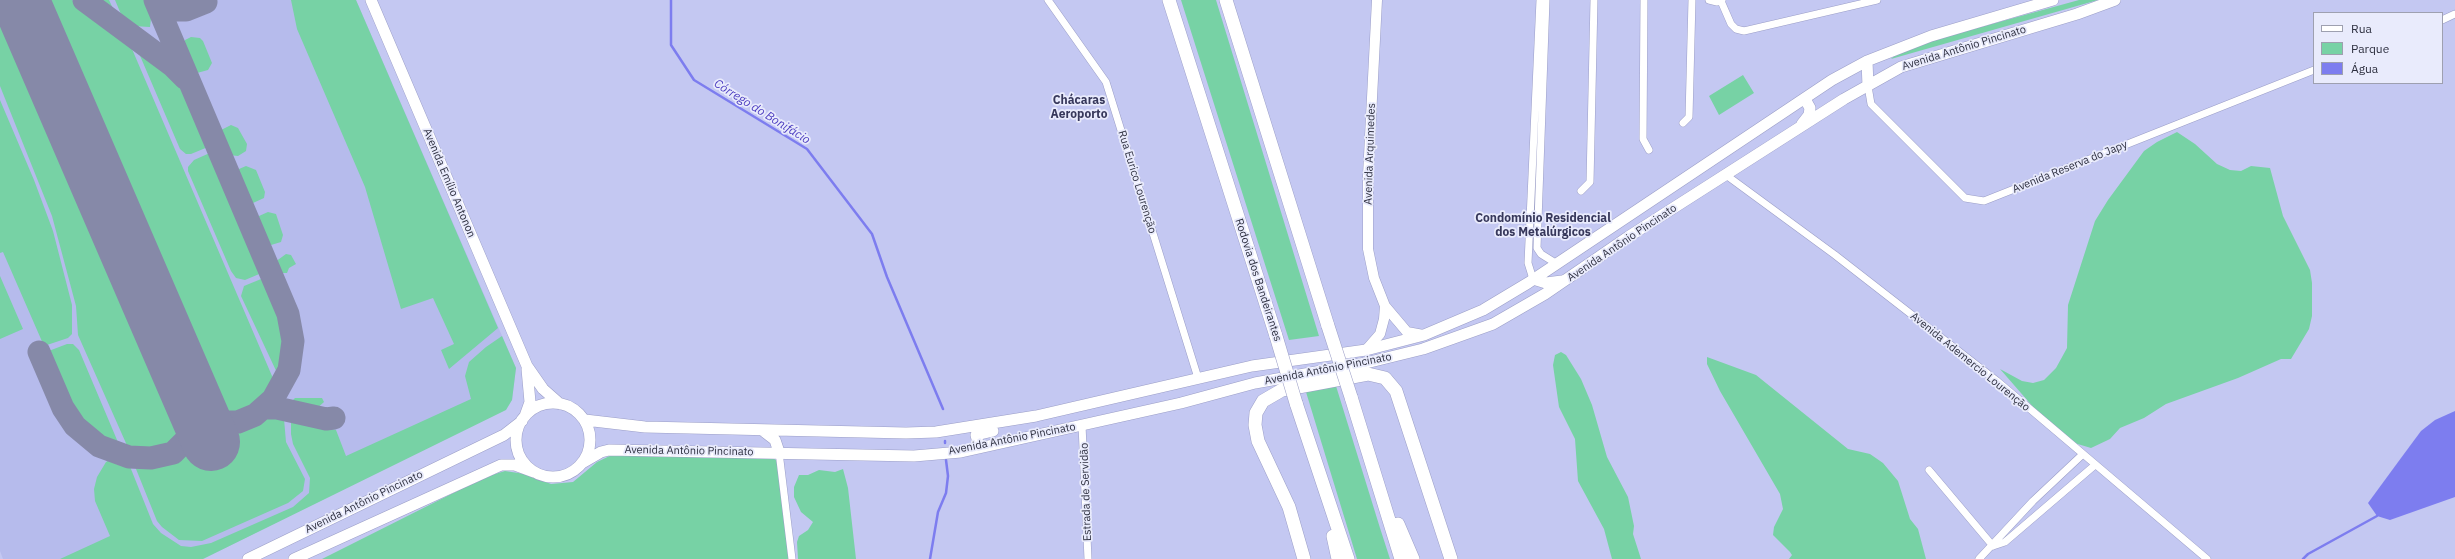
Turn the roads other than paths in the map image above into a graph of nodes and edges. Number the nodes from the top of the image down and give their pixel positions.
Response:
1 (372, 0) edge
2 (1048, 0) edge
3 (1168, 0) edge
4 (1226, 0) edge
5 (1377, 0) edge
6 (1540, 0) edge
7 (1546, 0) edge
8 (1594, 0) edge
9 (1644, 0) edge
10 (1692, 0) edge
11 (1709, 0) edge
12 (1877, 0) edge
13 (2053, 0) edge
14 (2116, 0) edge
15 (1722, 1) edge
16 (2455, 14) edge
17 (2443, 20) edge
18 (1867, 61) junction
19 (2313, 70) edge
20 (1868, 86) junction
21 (1806, 99) junction
22 (1684, 123) dead end
23 (1799, 128) junction
24 (1649, 150) dead end
25 (1726, 175) junction
26 (1581, 191) dead end
27 (1557, 264) junction
28 (1534, 279) junction
29 (1564, 281) junction
30 (1385, 306) junction
31 (1424, 335) junction
32 (1366, 350) junction
33 (526, 366) junction
34 (1198, 378) junction
35 (560, 404) junction
36 (1063, 410) junction
37 (1036, 416) junction
38 (523, 419) junction
39 (585, 420) junction
40 (1082, 425) junction
41 (762, 430) junction
42 (979, 447) junction
43 (779, 452) junction
44 (2083, 454) junction
45 (1371, 461) junction
46 (582, 464) junction
47 (2095, 465) junction
48 (1929, 470) dead end
49 (534, 472) junction
50 (1327, 492) junction
51 (1993, 546) junction
52 (248, 559) edge
53 (294, 559) edge
54 (792, 559) edge
55 (1088, 559) edge
56 (1304, 559) edge
57 (1338, 559) edge
58 (1348, 559) edge
59 (1401, 559) edge
60 (1413, 559) edge
61 (1451, 559) edge
62 (1979, 559) edge
63 (2207, 559) edge

1 - 33 main road, Avenida Emílio Antonon
2 - 34 street, Rua Eurico Lourenção
3 - 50 highway, Rodovia dos Bandeirantes, bridge
4 - 45 highway, bridge
5 - 30 main road, Avenida Arquimedes
6 - 28 street
7 - 27 street
8 - 26 street
9 - 24 street
10 - 22 street
11 - 15 street
12 - 15 street
13 - 18 main road, Avenida Antônio Pincinato
14 - 20 main road, Avenida Antônio Pincinato
16 - 17 street
18 - 20 main road
18 - 21 main road, Avenida Antônio Pincinato
19 - 20 street, Avenida Reserva do Japy
20 - 23 main road, Avenida Antônio Pincinato
21 - 23 main road
21 - 27 main road, Avenida Antônio Pincinato
23 - 25 main road, Avenida Antônio Pincinato
25 - 29 main road, Avenida Antônio Pincinato
25 - 44 street, Avenida Ademercio Lourenção
27 - 28 main road, Avenida Antônio Pincinato
28 - 29 main road
28 - 31 main road, Avenida Antônio Pincinato
29 - 40 main road, Avenida Antônio Pincinato
30 - 31 main road, Avenida Arquimedes
30 - 32 main road, Avenida Arquimedes
31 - 32 main road, Avenida Antônio Pincinato
32 - 34 main road, Avenida Antônio Pincinato
33 - 35 main road
33 - 38 main road
34 - 36 main road, Avenida Antônio Pincinato
35 - 38 main road, Avenida Antônio Pincinato
35 - 39 main road, Avenida Antônio Pincinato
36 - 37 main road, Avenida Antônio Pincinato
36 - 40 main road
37 - 41 main road, Avenida Antônio Pincinato
37 - 42 main road
38 - 49 main road
38 - 52 main road, Avenida Antônio Pincinato
39 - 41 main road, Avenida Antônio Pincinato
39 - 46 main road
40 - 42 main road, Avenida Antônio Pincinato
40 - 55 street, Estrada de Servidão
41 - 43 main road
42 - 43 main road, Avenida Antônio Pincinato
43 - 46 main road, Avenida Antônio Pincinato
43 - 54 street
44 - 47 street, Avenida Ademercio Lourenção
44 - 51 street
45 - 59 highway
45 - 60 highway
46 - 49 main road, Avenida Antônio Pincinato
47 - 51 street
47 - 63 street, Avenida Ademercio Lourenção
48 - 51 street
49 - 53 main road, Avenida Antônio Pincinato
50 - 57 highway
50 - 58 highway, Rodovia dos Bandeirantes
51 - 62 street
56 - 61 highway

